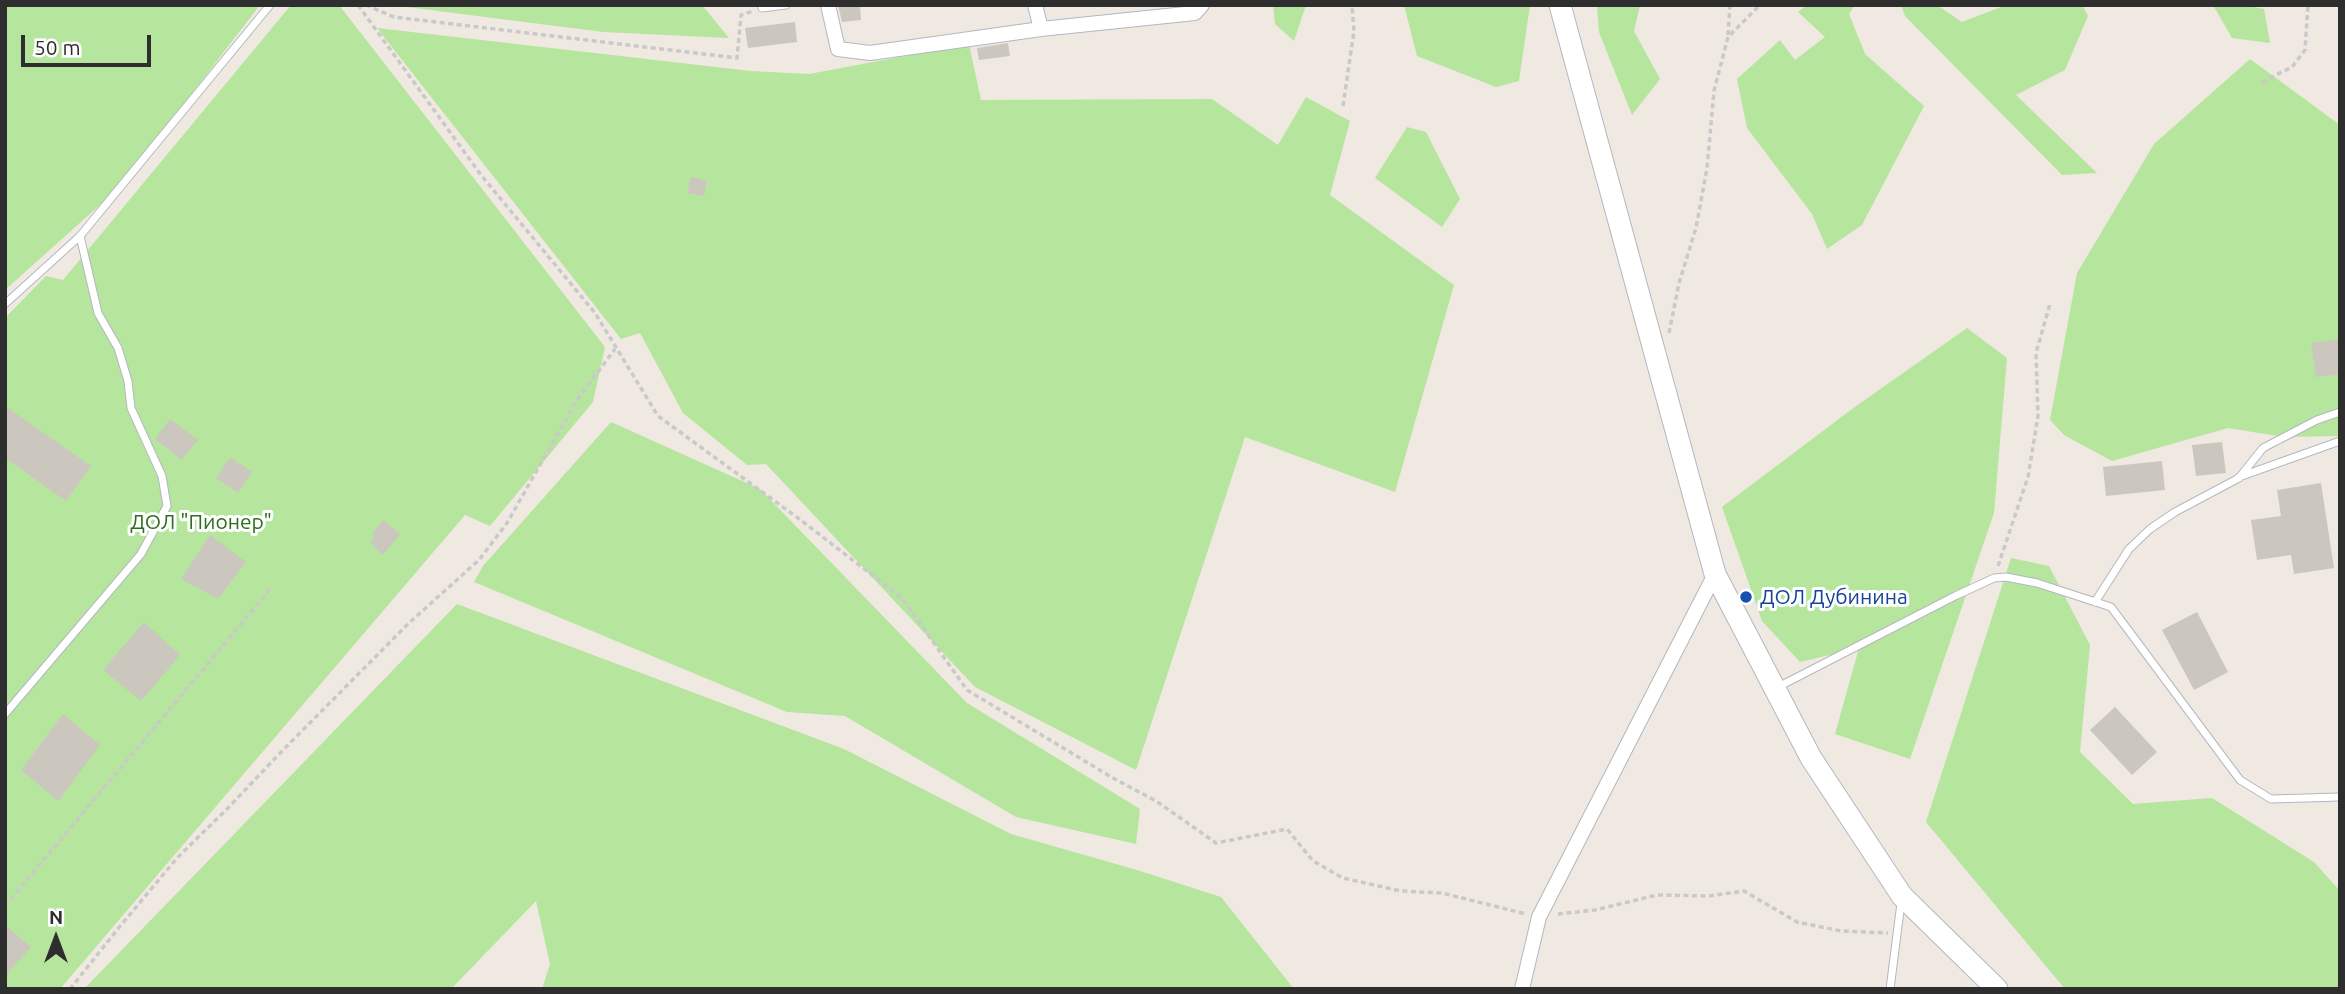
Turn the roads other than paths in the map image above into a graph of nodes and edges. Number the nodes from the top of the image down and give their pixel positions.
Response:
1 (270, 5) edge
2 (786, 5) edge
3 (828, 5) edge
4 (1035, 5) edge
5 (1202, 5) edge
6 (1560, 5) edge
7 (762, 8) road end
8 (1041, 29) junction
9 (80, 236) junction
10 (5, 304) edge
11 (2340, 412) edge
12 (2340, 441) edge
13 (2239, 478) junction
14 (1715, 574) junction
15 (2095, 602) junction
16 (1775, 689) junction
17 (5, 714) edge
18 (2340, 797) edge
19 (1902, 896) junction
20 (1521, 989) edge
21 (1891, 989) edge
22 (1997, 989) edge

1 - 9 lane
2 - 7 lane
3 - 8 street
4 - 8 street
5 - 8 street
6 - 14 street
9 - 10 lane
9 - 17 lane
11 - 13 lane
12 - 13 lane
13 - 15 lane
14 - 16 street
14 - 20 street
15 - 16 lane
15 - 18 lane
16 - 19 street
19 - 21 lane
19 - 22 street

